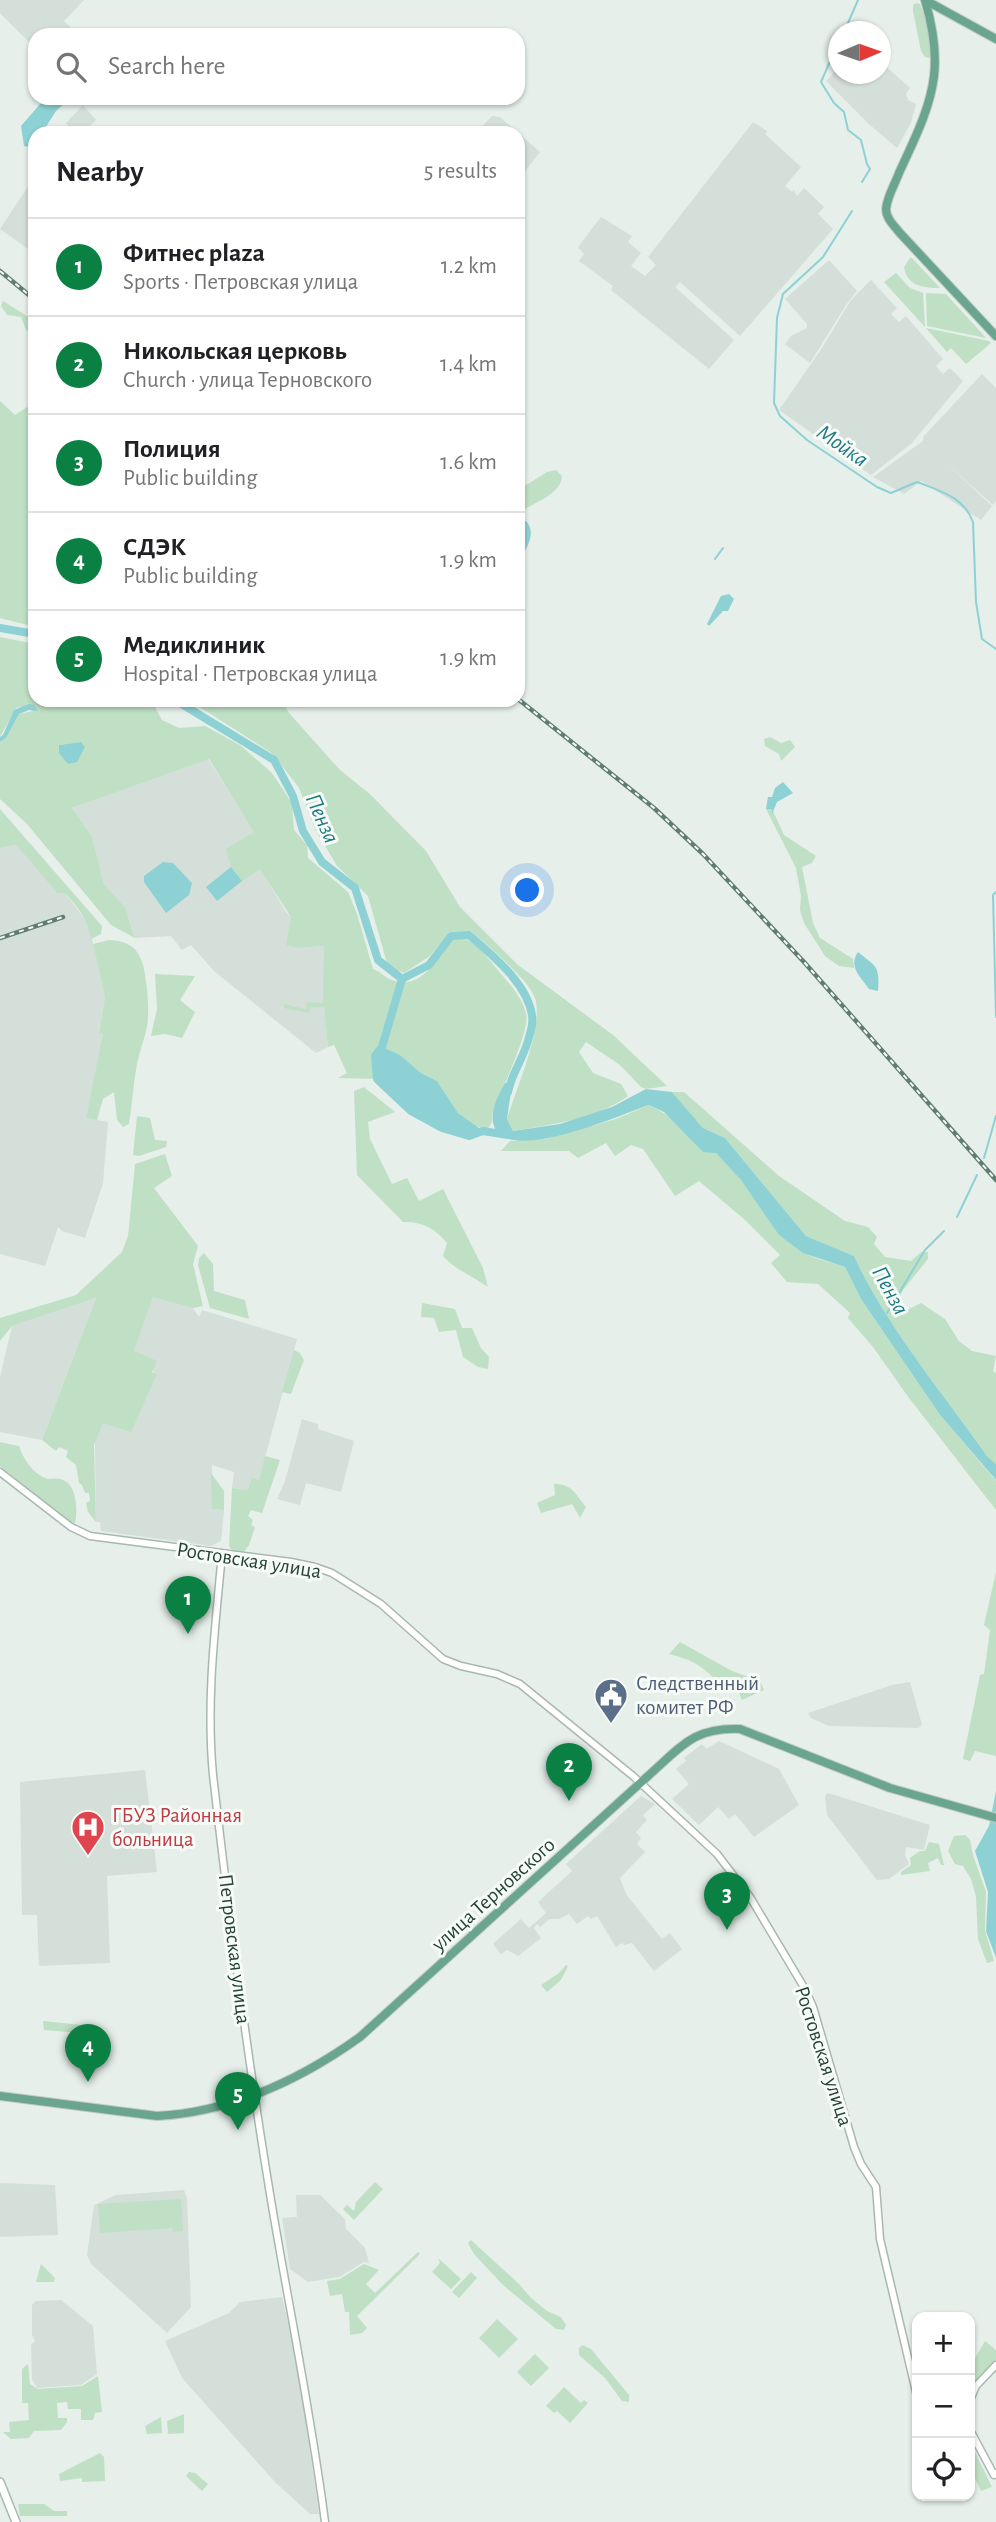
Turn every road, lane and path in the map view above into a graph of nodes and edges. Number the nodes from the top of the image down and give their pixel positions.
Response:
1 (925, 0) edge
2 (996, 39) edge
3 (996, 336) edge
4 (0, 1472) edge
5 (222, 1554) junction
6 (640, 1783) junction
7 (996, 1818) edge
8 (256, 2095) junction
9 (0, 2096) edge
10 (996, 2365) edge
11 (912, 2375) edge
12 (975, 2388) edge
13 (975, 2438) edge
14 (995, 2474) edge
15 (0, 2482) edge
16 (16, 2522) edge
17 (325, 2522) edge

1 - 2 main road
1 - 3 main road
4 - 5 street, Ростовская улица
5 - 6 street, Ростовская улица
5 - 8 street, Петровская улица
6 - 7 main road, улица Терновского
6 - 8 main road, улица Терновского
6 - 11 street, Ростовская улица
8 - 9 main road, улица Терновского
8 - 17 street, Петровская улица
10 - 12 street
13 - 14 street
15 - 16 main road

